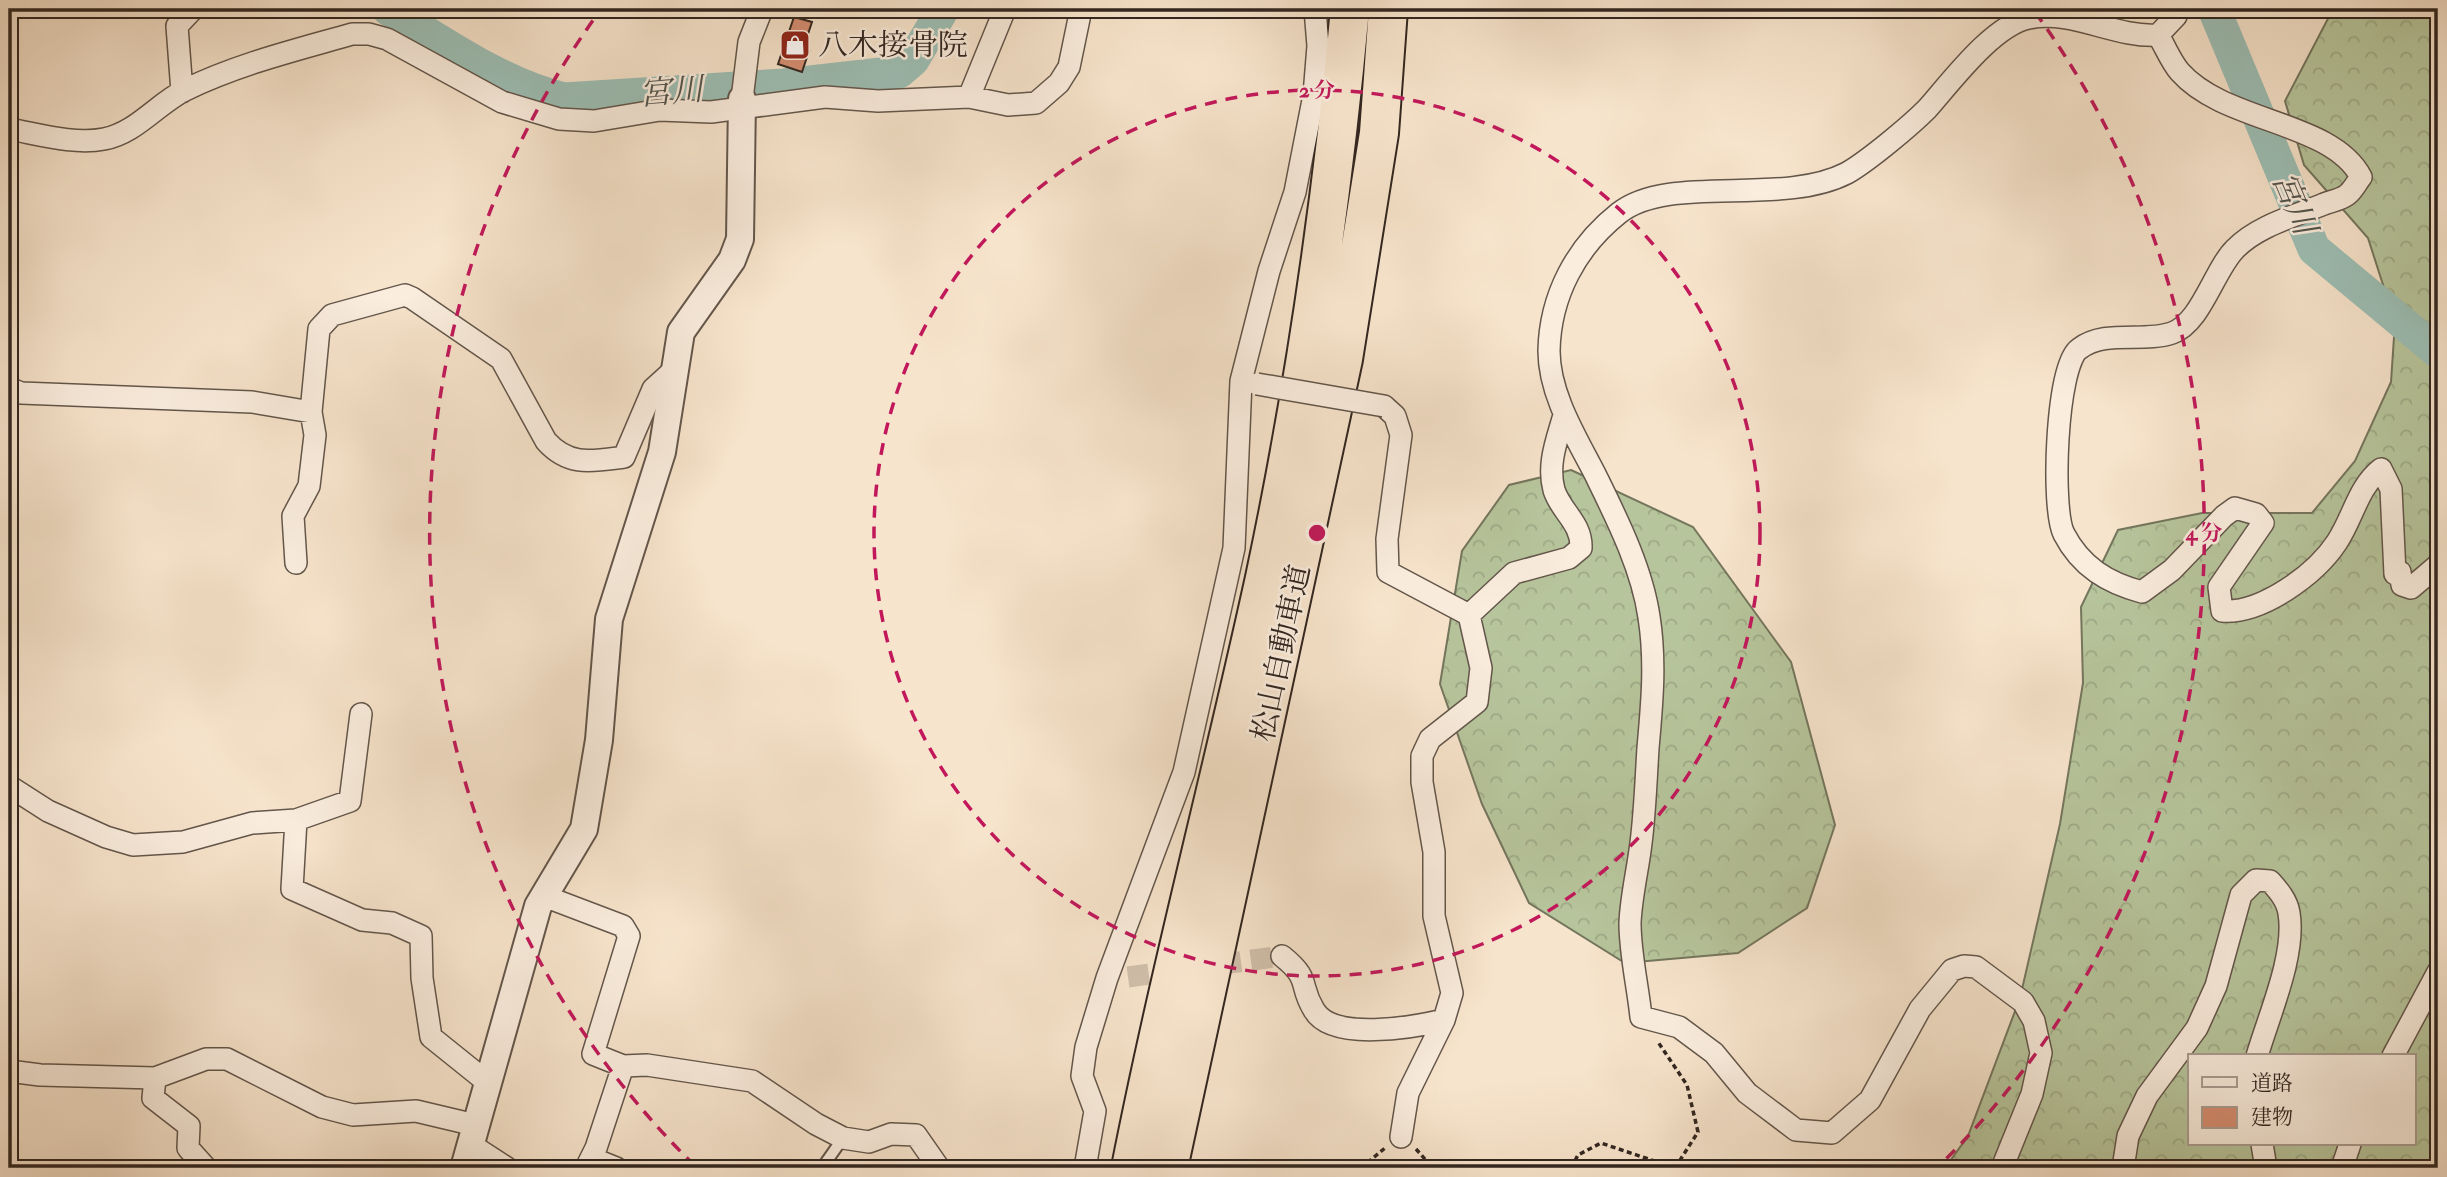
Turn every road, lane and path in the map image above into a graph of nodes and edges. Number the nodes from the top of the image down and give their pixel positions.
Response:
1 (192, 9) edge
2 (762, 9) edge
3 (1005, 9) edge
4 (1081, 9) edge
5 (1315, 9) edge
6 (1350, 9) edge
7 (1388, 9) edge
8 (2176, 9) edge
9 (2158, 35) junction
10 (182, 92) junction
11 (743, 95) junction
12 (969, 97) junction
13 (9, 129) edge
14 (676, 369) junction
15 (1249, 382) junction
16 (9, 388) edge
17 (311, 412) junction
18 (1564, 415) junction
19 (296, 563) dead end
20 (2438, 565) edge
21 (1469, 615) junction
22 (361, 714) dead end
23 (9, 786) edge
24 (296, 820) junction
25 (544, 896) junction
26 (1282, 956) dead end
27 (2438, 972) edge
28 (1642, 1017) junction
29 (1444, 1020) junction
30 (2258, 1054) edge
31 (2394, 1054) edge
32 (622, 1066) junction
33 (9, 1070) edge
34 (155, 1078) junction
35 (487, 1082) junction
36 (1159, 1121) junction
37 (1401, 1137) junction
38 (843, 1138) junction
39 (470, 1146) edge
40 (2262, 1146) edge
41 (2349, 1146) edge
42 (588, 1163) edge
43 (206, 1168) edge
44 (506, 1168) edge
45 (617, 1168) edge
46 (822, 1168) edge
47 (939, 1168) edge
48 (1086, 1168) edge
49 (1131, 1168) edge
50 (1168, 1168) edge
51 (1360, 1168) edge
52 (1433, 1168) edge
53 (1571, 1168) edge
54 (2002, 1168) edge
55 (2123, 1168) edge
56 (2266, 1168) edge
57 (2342, 1168) edge

1 - 10 street
2 - 11 street
3 - 12 street
4 - 12 street
5 - 15 street
6 - 36 highway, 松山自動車道
7 - 36 highway, 松山自動車道
8 - 9 street
9 - 18 street
9 - 20 street
10 - 11 street
10 - 13 street
11 - 12 street
11 - 14 street
14 - 17 street
14 - 25 street
15 - 21 street, bridge
15 - 48 street
16 - 17 street
17 - 19 street
18 - 21 street
18 - 28 street
21 - 29 street
22 - 24 street
23 - 24 street
24 - 35 street
25 - 32 street
25 - 35 street
26 - 29 street
27 - 31 street
28 - 53 path
28 - 54 street
29 - 37 street
30 - 55 street
32 - 38 street
32 - 42 street
33 - 34 street
34 - 39 street
34 - 43 street
35 - 39 street
36 - 49 highway, 松山自動車道
36 - 50 highway, 松山自動車道
37 - 51 path
37 - 52 path
38 - 46 lane
38 - 47 street
39 - 44 street
40 - 56 street
41 - 57 street
42 - 45 street

